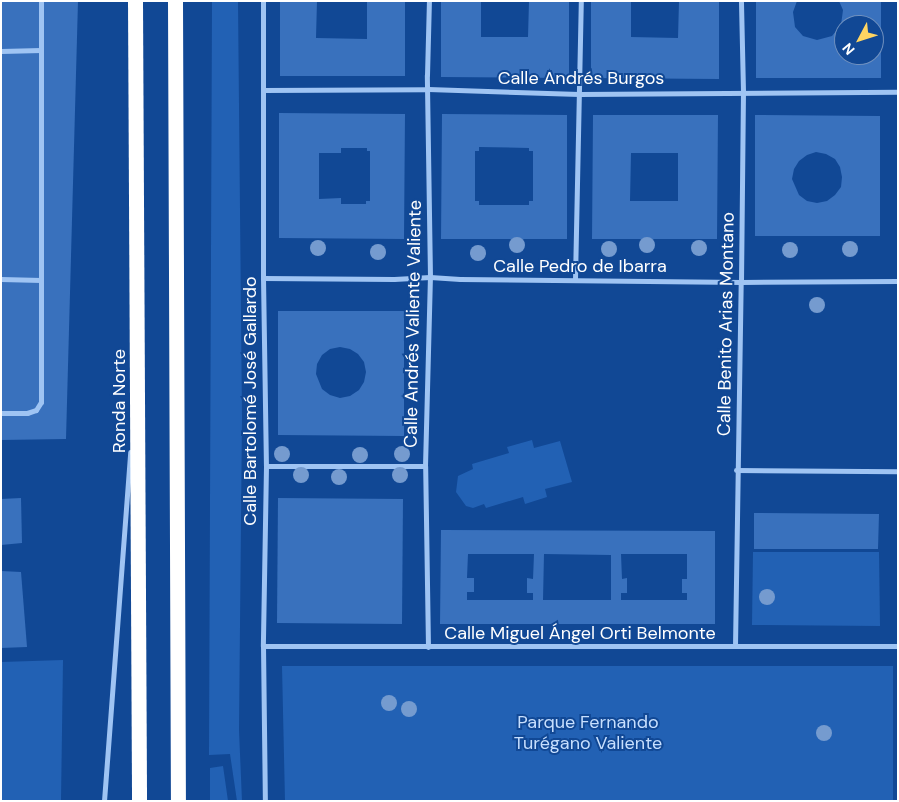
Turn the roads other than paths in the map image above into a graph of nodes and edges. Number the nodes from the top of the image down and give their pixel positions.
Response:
1 (41, 1) edge
2 (135, 1) edge
3 (175, 1) edge
4 (263, 1) edge
5 (428, 1) edge
6 (581, 1) edge
7 (741, 1) edge
8 (41, 50) junction
9 (1, 51) edge
10 (428, 89) junction
11 (263, 90) junction
12 (743, 92) junction
13 (898, 92) edge
14 (579, 94) junction
15 (430, 277) junction
16 (263, 278) junction
17 (1, 279) edge
18 (41, 280) junction
19 (575, 280) junction
20 (898, 281) edge
21 (741, 282) junction
22 (137, 360) junction
23 (1, 413) edge
24 (266, 466) junction
25 (425, 466) junction
26 (736, 470) junction
27 (898, 471) edge
28 (263, 646) junction
29 (735, 646) junction
30 (898, 646) edge
31 (428, 647) junction
32 (104, 801) edge
33 (139, 801) edge
34 (178, 801) edge
35 (264, 801) edge

1 - 8 street
2 - 22 highway, Ronda Norte
3 - 34 highway
4 - 11 street, Calle Bartolomé José Gallardo
5 - 10 street, Calle Andrés Valiente Valiente
6 - 14 street
7 - 12 street, Calle Benito Arias Montano
8 - 9 street
8 - 18 street
10 - 11 street, Calle Andrés Burgos
10 - 14 street, Calle Andrés Burgos
10 - 15 street, Calle Andrés Valiente Valiente
11 - 16 street, Calle Bartolomé José Gallardo
12 - 13 street, Calle Andrés Burgos
12 - 14 street, Calle Andrés Burgos
12 - 21 street, Calle Benito Arias Montano
14 - 19 street
15 - 16 street, Calle Pedro de Ibarra
15 - 19 street, Calle Pedro de Ibarra
15 - 25 street, Calle Andrés Valiente Valiente
16 - 24 street, Calle Bartolomé José Gallardo
17 - 18 street
18 - 23 street
19 - 21 street, Calle Pedro de Ibarra
20 - 21 street, Calle Pedro de Ibarra
21 - 26 street, Calle Benito Arias Montano
22 - 32 street
22 - 33 highway, Ronda Norte
24 - 25 street
24 - 28 street, Calle Bartolomé José Gallardo
25 - 31 street, Calle Andrés Valiente Valiente
26 - 27 street
26 - 29 street, Calle Benito Arias Montano
28 - 31 street, Calle Miguel Ángel Orti Belmonte
28 - 35 street, Calle Bartolomé José Gallardo
29 - 30 street, Calle Miguel Ángel Orti Belmonte
29 - 31 street, Calle Miguel Ángel Orti Belmonte

